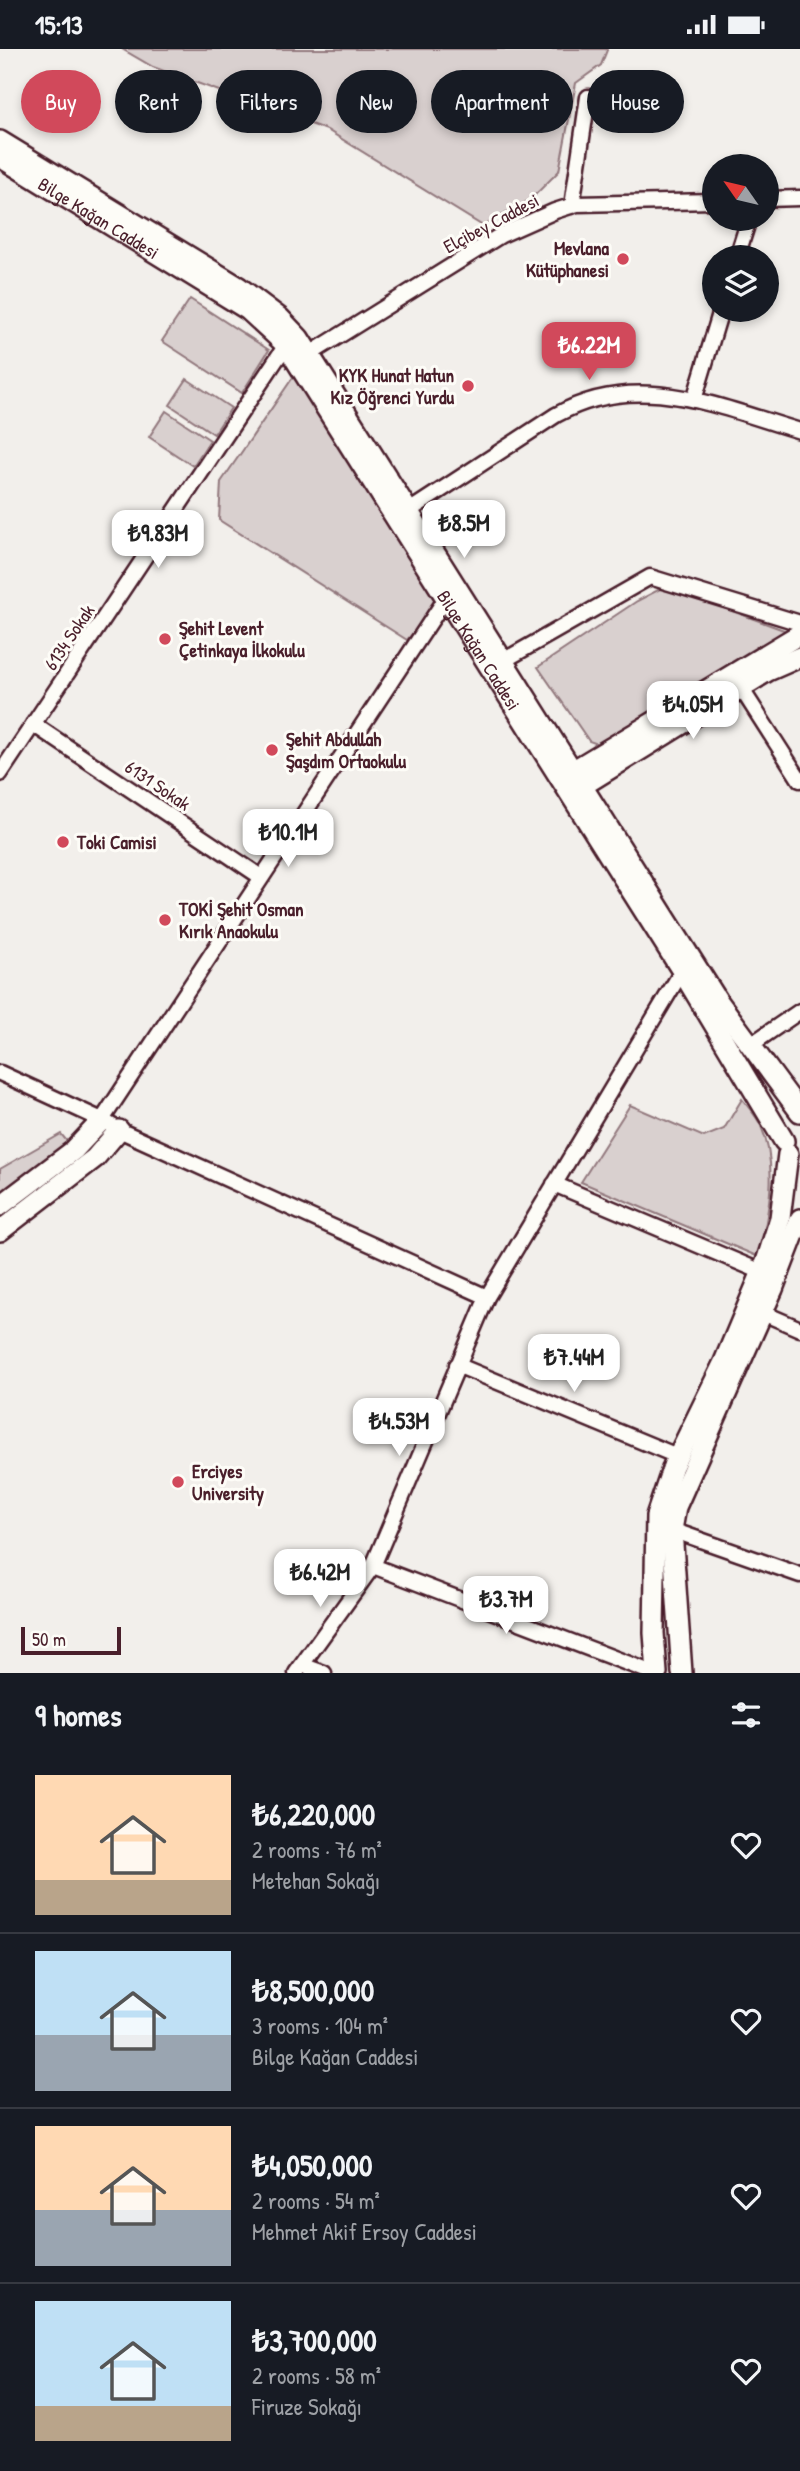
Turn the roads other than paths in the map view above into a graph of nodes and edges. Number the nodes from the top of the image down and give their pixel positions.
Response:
1 (587, 104) edge
2 (1, 156) edge
3 (800, 198) edge
4 (779, 199) edge
5 (702, 201) edge
6 (572, 206) junction
7 (717, 322) edge
8 (286, 345) junction
9 (310, 354) junction
10 (694, 400) junction
11 (800, 431) edge
12 (408, 511) junction
13 (446, 598) junction
14 (800, 623) edge
15 (800, 634) edge
16 (800, 657) edge
17 (503, 661) junction
18 (741, 688) junction
19 (33, 724) junction
20 (0, 774) edge
21 (800, 780) edge
22 (571, 782) junction
23 (261, 877) junction
24 (682, 971) junction
25 (800, 1011) edge
26 (749, 1046) junction
27 (0, 1073) edge
28 (800, 1112) edge
29 (800, 1121) edge
30 (110, 1125) junction
31 (790, 1153) edge
32 (554, 1184) junction
33 (0, 1206) edge
34 (800, 1219) edge
35 (0, 1231) edge
36 (762, 1272) junction
37 (487, 1297) junction
38 (762, 1313) junction
39 (800, 1329) edge
40 (457, 1365) junction
41 (677, 1456) junction
42 (672, 1530) junction
43 (373, 1566) junction
44 (800, 1575) edge
45 (299, 1669) edge
46 (324, 1673) edge
47 (655, 1673) edge
48 (682, 1673) edge

1 - 6 street
2 - 8 street, Bilge Kağan Caddesi
2 - 9 street, Bilge Kağan Caddesi
3 - 4 street
5 - 6 street, Elçibey Caddesi
6 - 9 street, Elçibey Caddesi
7 - 10 street
8 - 13 street, Bilge Kağan Caddesi
8 - 19 street, 6134 Sokak
9 - 12 street, Bilge Kağan Caddesi
10 - 11 street
10 - 12 street
12 - 17 street, Bilge Kağan Caddesi
13 - 22 street, Bilge Kağan Caddesi
13 - 23 street
14 - 17 street
15 - 22 street
16 - 18 street
17 - 22 street, Bilge Kağan Caddesi
18 - 21 street
18 - 22 street
19 - 20 street, 6134 Sokak
19 - 23 street, 6131 Sokak
22 - 24 street, Bilge Kağan Caddesi
22 - 26 street, Bilge Kağan Caddesi
23 - 30 street
24 - 31 street, Bilge Kağan Caddesi
24 - 32 street
25 - 26 street
26 - 28 street, Bilge Kağan Caddesi
27 - 30 street
29 - 31 street
30 - 33 street
30 - 35 street
30 - 37 street
31 - 36 street
32 - 36 street
32 - 37 street
34 - 38 street
36 - 41 street
37 - 40 street
38 - 39 street
38 - 42 street
40 - 41 street
40 - 43 street
41 - 47 street
42 - 44 street
42 - 48 street
43 - 45 street
43 - 47 street
45 - 46 street

